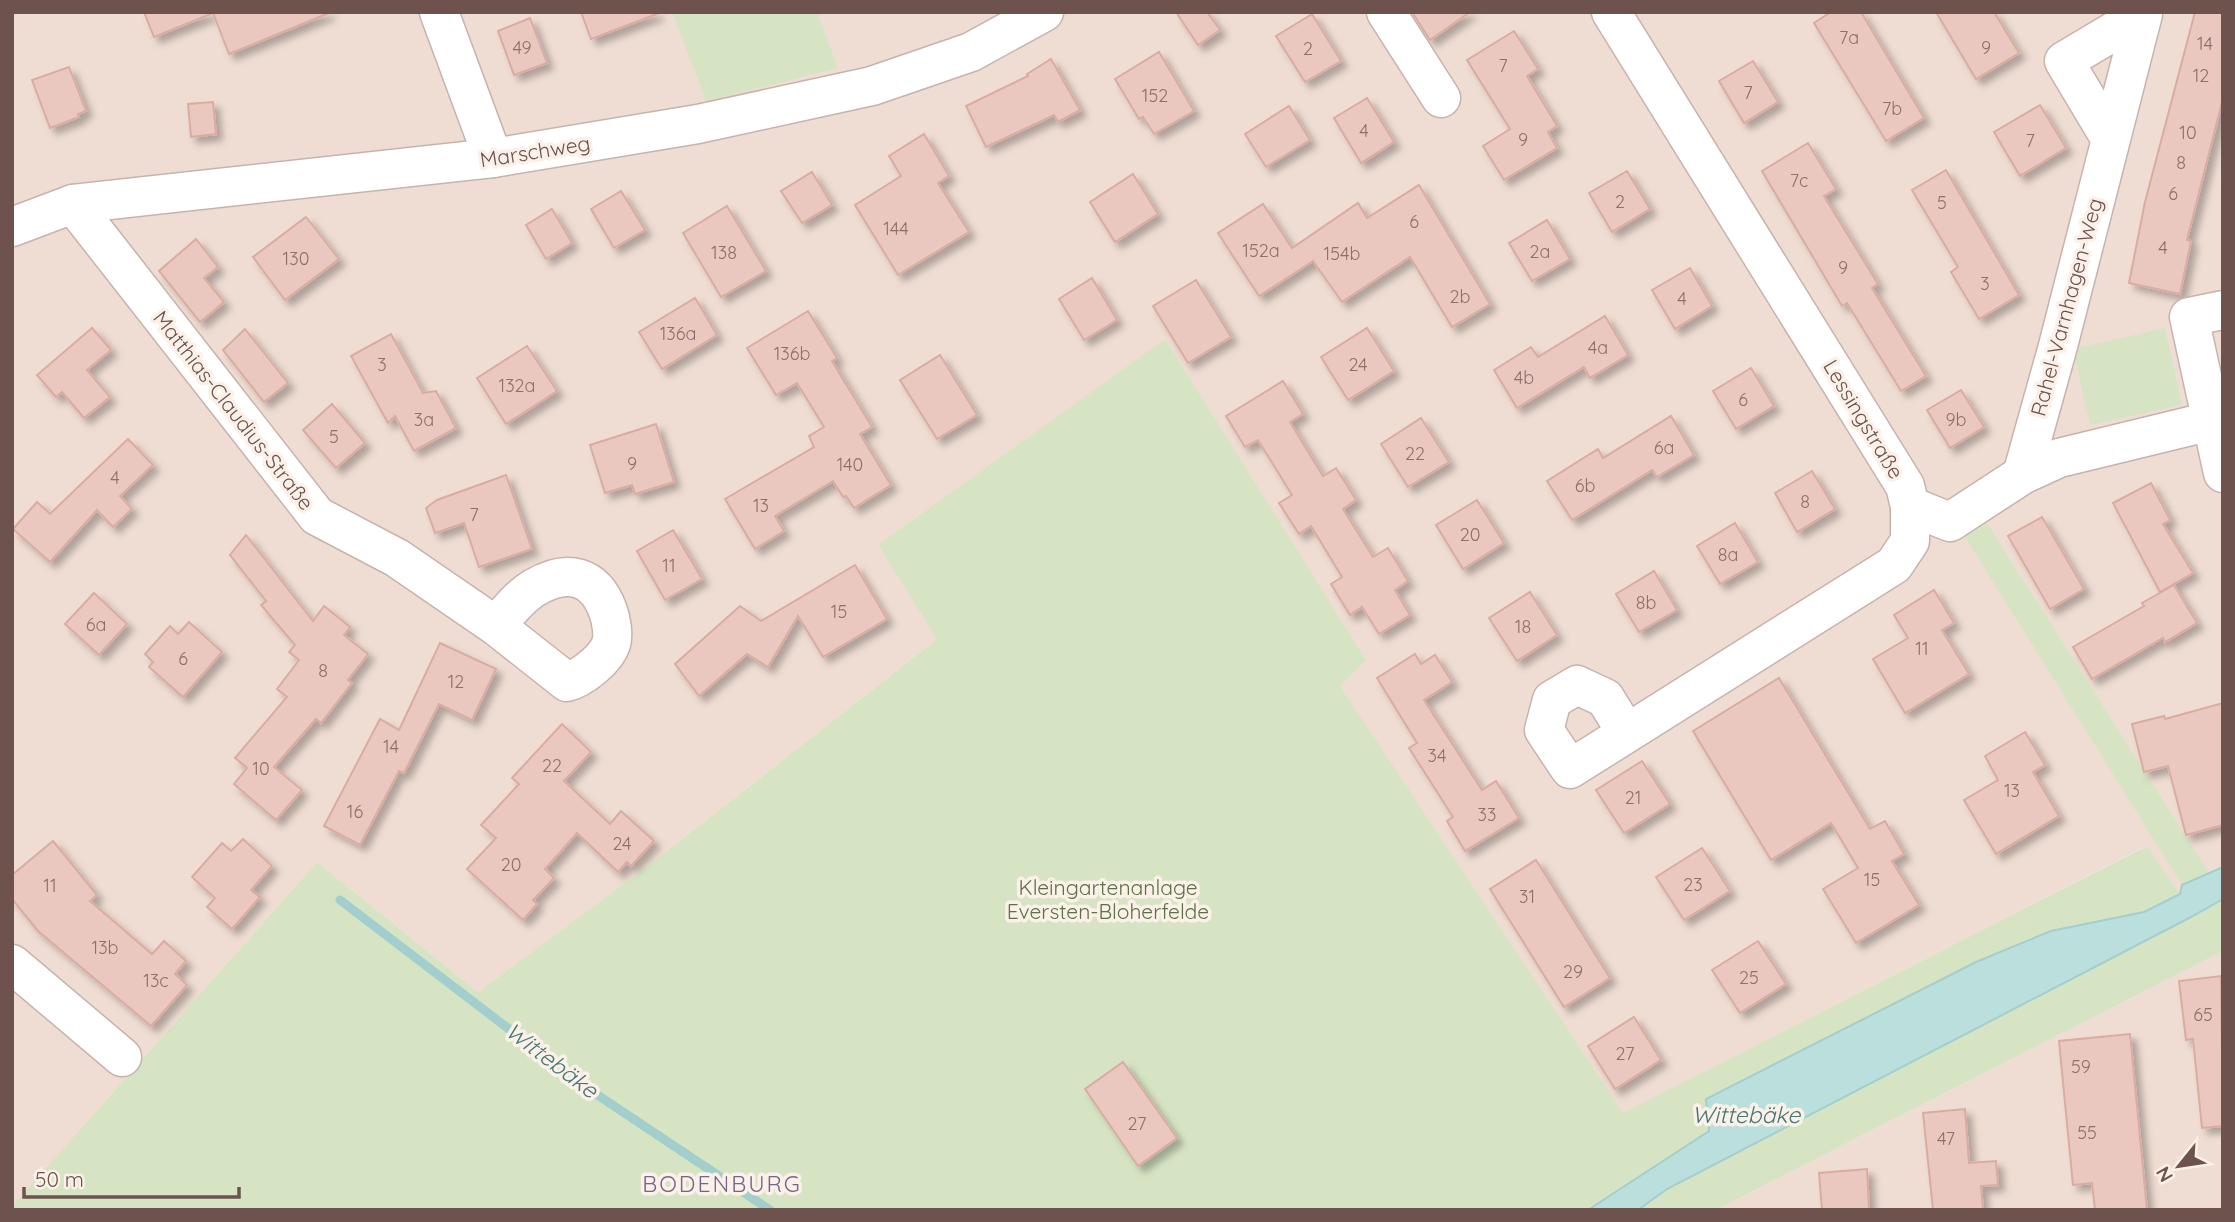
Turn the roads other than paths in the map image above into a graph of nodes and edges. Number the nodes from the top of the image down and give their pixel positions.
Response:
1 (439, 12) edge
2 (1044, 12) edge
3 (1385, 12) edge
4 (1611, 12) edge
5 (1441, 98) dead end
6 (2110, 138) dead end
7 (493, 158) junction
8 (73, 204) junction
9 (12, 227) edge
10 (2223, 310) edge
11 (2211, 421) junction
12 (2223, 473) edge
13 (2022, 475) junction
14 (1910, 506) junction
15 (496, 626) dead end
16 (1626, 732) dead end
17 (12, 964) edge
18 (122, 1057) dead end

1 - 7 street
2 - 7 street, Marschweg
3 - 5 street
4 - 14 street, Lessingstraße
6 - 13 street, Rahel-Varnhagen-Weg
7 - 8 street, Marschweg
8 - 9 street, Marschweg
8 - 15 street, Matthias-Claudius-Straße
10 - 11 street
11 - 12 street
11 - 13 street
13 - 14 street
14 - 16 street, Lessingstraße
17 - 18 street

